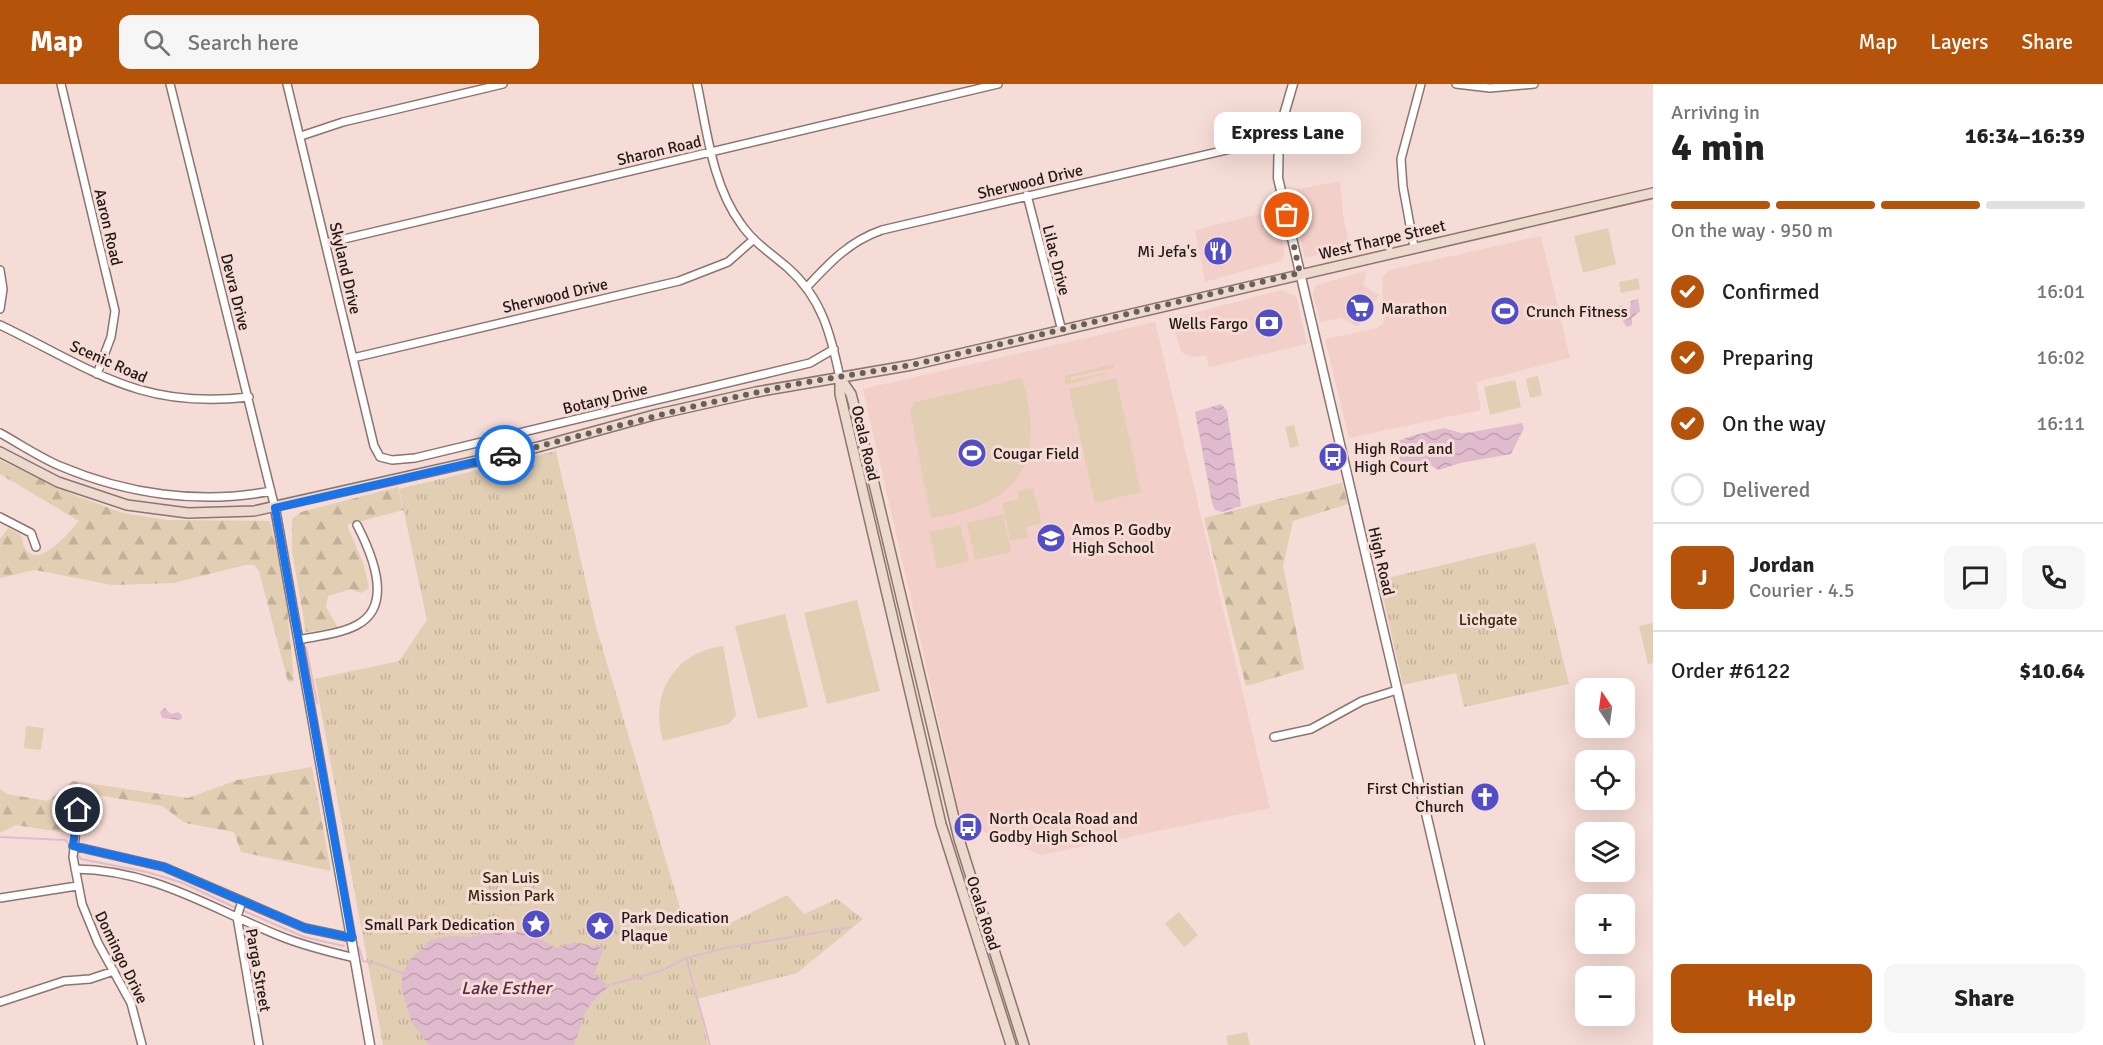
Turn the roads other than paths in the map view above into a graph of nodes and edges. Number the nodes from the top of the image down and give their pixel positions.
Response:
1 (61, 84) edge
2 (171, 84) edge
3 (287, 84) edge
4 (503, 84) edge
5 (697, 84) edge
6 (998, 84) edge
7 (1293, 84) edge
8 (1420, 84) edge
9 (1456, 84) edge
10 (1534, 84) edge
11 (301, 136) junction
12 (1278, 138) junction
13 (712, 151) junction
14 (1653, 193) edge
15 (1027, 195) junction
16 (754, 239) junction
17 (327, 243) junction
18 (1414, 247) junction
19 (0, 270) edge
20 (1300, 273) junction
21 (807, 286) junction
22 (0, 309) edge
23 (0, 325) edge
24 (1062, 331) junction
25 (834, 349) junction
26 (353, 358) junction
27 (97, 374) junction
28 (840, 378) junction
29 (249, 397) junction
30 (0, 433) edge
31 (0, 452) edge
32 (380, 456) joint
33 (270, 491) junction
34 (275, 508) junction
35 (0, 517) edge
36 (883, 520) junction
37 (870, 523) junction
38 (357, 525) dead end
39 (36, 547) dead end
40 (298, 640) junction
41 (1397, 690) junction
42 (1274, 737) dead end
43 (937, 750) junction
44 (924, 753) junction
45 (940, 767) junction
46 (927, 770) junction
47 (78, 810) dead end
48 (73, 846) junction
49 (954, 867) junction
50 (75, 869) junction
51 (968, 870) junction
52 (77, 886) junction
53 (0, 898) edge
54 (242, 901) junction
55 (237, 916) junction
56 (352, 938) junction
57 (993, 950) junction
58 (981, 954) junction
59 (355, 958) junction
60 (997, 961) junction
61 (985, 966) junction
62 (114, 971) junction
63 (0, 1002) edge
64 (142, 1045) edge
65 (259, 1045) edge
66 (370, 1045) edge
67 (1011, 1045) edge
68 (1024, 1045) edge
69 (1480, 1045) edge

1 - 27 street, Aaron Road
2 - 29 street, Devra Drive
3 - 11 street, Skyland Drive
4 - 11 street
5 - 13 street
6 - 13 street, Sharon Road
7 - 12 street, High Road
8 - 18 street
9 - 10 street
11 - 17 street, Skyland Drive
12 - 15 street, Sherwood Drive
12 - 20 street, High Road
13 - 16 street
13 - 17 street, Sharon Road
14 - 18 main road, West Tharpe Street
15 - 21 street, Sherwood Drive
15 - 24 street, Lilac Drive
16 - 21 street
16 - 26 street, Sherwood Drive
17 - 26 street, Skyland Drive
18 - 20 main road, West Tharpe Street
19 - 22 street
20 - 24 main road, West Tharpe Street
20 - 41 street, High Road
21 - 25 street
23 - 27 street, Scenic Road
24 - 28 main road, West Tharpe Street
25 - 28 street
25 - 32 street, Botany Drive
26 - 32 street, Skyland Drive
27 - 29 street, Scenic Road
28 - 34 main road, West Tharpe Street
28 - 36 main road, Ocala Road
28 - 37 main road, Ocala Road
29 - 33 street, Devra Drive
30 - 33 street
31 - 34 main road, West Tharpe Street
33 - 34 street, Devra Drive
34 - 40 street
35 - 39 street
36 - 37 main road
36 - 43 main road, Ocala Road
37 - 44 main road, Ocala Road
38 - 40 street
40 - 56 street
41 - 42 street
41 - 69 street, High Road
43 - 44 main road
43 - 45 main road, Ocala Road
44 - 46 main road, Ocala Road
45 - 46 main road
45 - 51 main road, Ocala Road
46 - 49 main road, Ocala Road
47 - 48 street, Domingo Drive
48 - 50 street, Domingo Drive
48 - 54 street
49 - 51 main road
49 - 58 main road, Ocala Road
50 - 52 street, Domingo Drive
50 - 55 street
51 - 57 main road, Ocala Road
52 - 53 street
52 - 62 street, Domingo Drive
54 - 55 street, Parga Street
54 - 56 street
55 - 59 street
55 - 65 street, Parga Street
56 - 59 street
57 - 58 main road
57 - 60 main road, Ocala Road
58 - 61 main road, Ocala Road
59 - 66 street
60 - 61 main road
60 - 68 main road, Ocala Road
61 - 67 main road, Ocala Road
62 - 63 street
62 - 64 street, Domingo Drive

